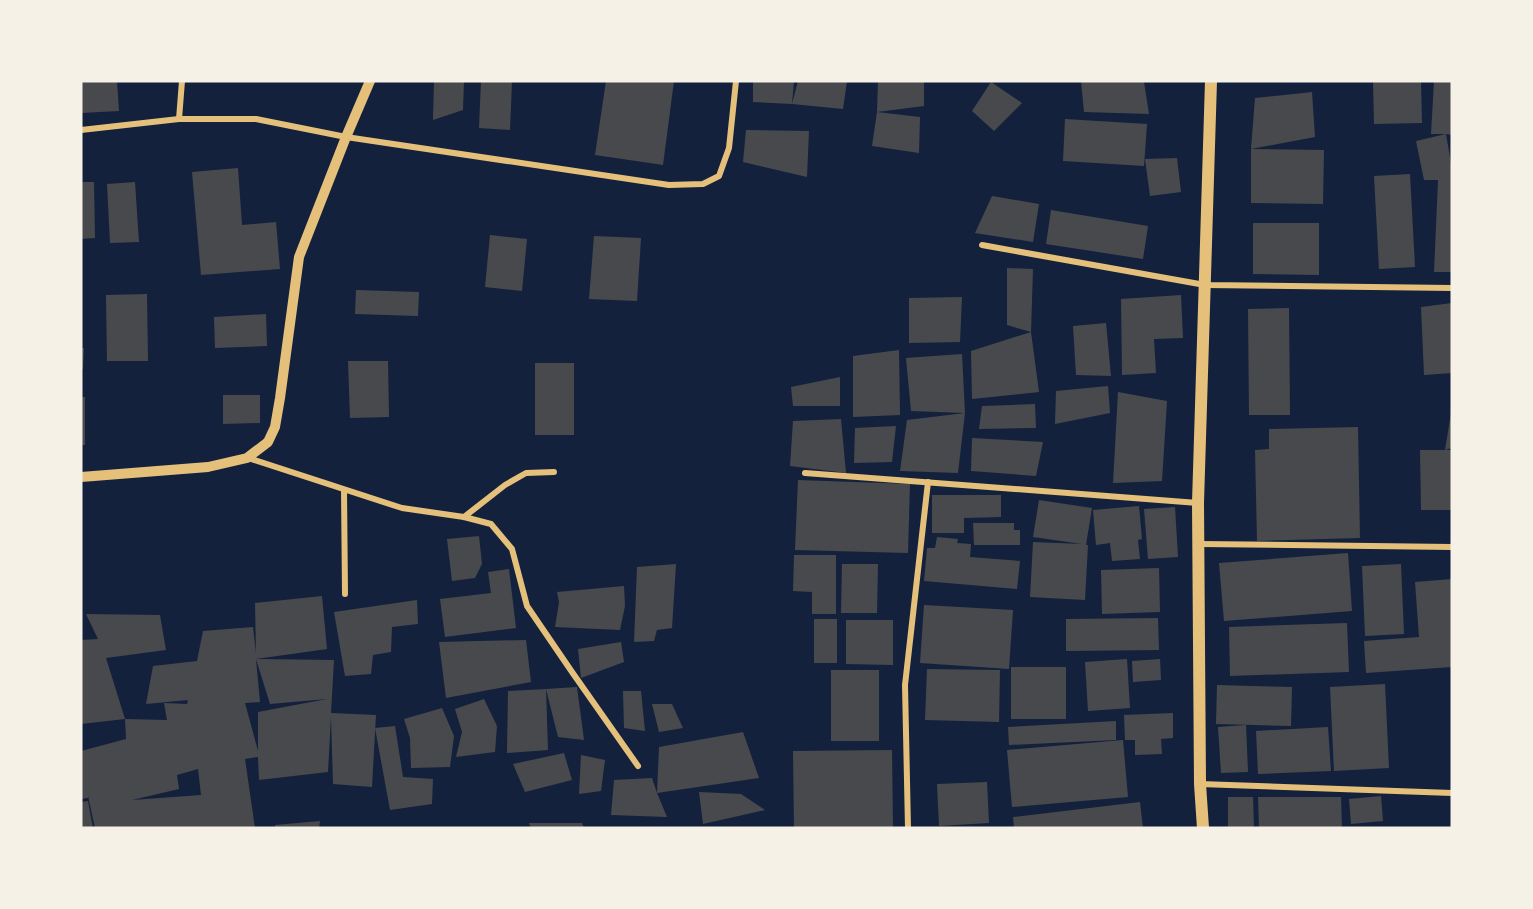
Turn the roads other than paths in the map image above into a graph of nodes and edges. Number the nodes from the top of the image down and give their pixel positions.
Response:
1 (182, 81) edge
2 (370, 81) edge
3 (736, 81) edge
4 (1210, 81) edge
5 (179, 119) junction
6 (81, 130) edge
7 (346, 137) junction
8 (982, 244) dead end
9 (1205, 285) junction
10 (1452, 288) edge
11 (247, 458) junction
12 (554, 472) dead end
13 (805, 473) dead end
14 (81, 477) edge
15 (928, 482) junction
16 (344, 490) junction
17 (1198, 503) junction
18 (464, 517) junction
19 (1199, 544) junction
20 (1452, 548) edge
21 (345, 594) dead end
22 (638, 766) dead end
23 (1200, 784) junction
24 (1452, 794) edge
25 (908, 828) edge
26 (1203, 828) edge

1 - 5 street
2 - 7 street
3 - 7 street
4 - 9 main road
5 - 6 street
5 - 7 street
7 - 11 street
8 - 9 street
9 - 10 street
9 - 17 main road
11 - 14 street
11 - 16 street
12 - 18 street
13 - 15 street
15 - 17 street
15 - 25 street
16 - 18 street
16 - 21 street
17 - 19 main road
18 - 22 street
19 - 20 street
19 - 23 main road
23 - 24 street
23 - 26 main road

